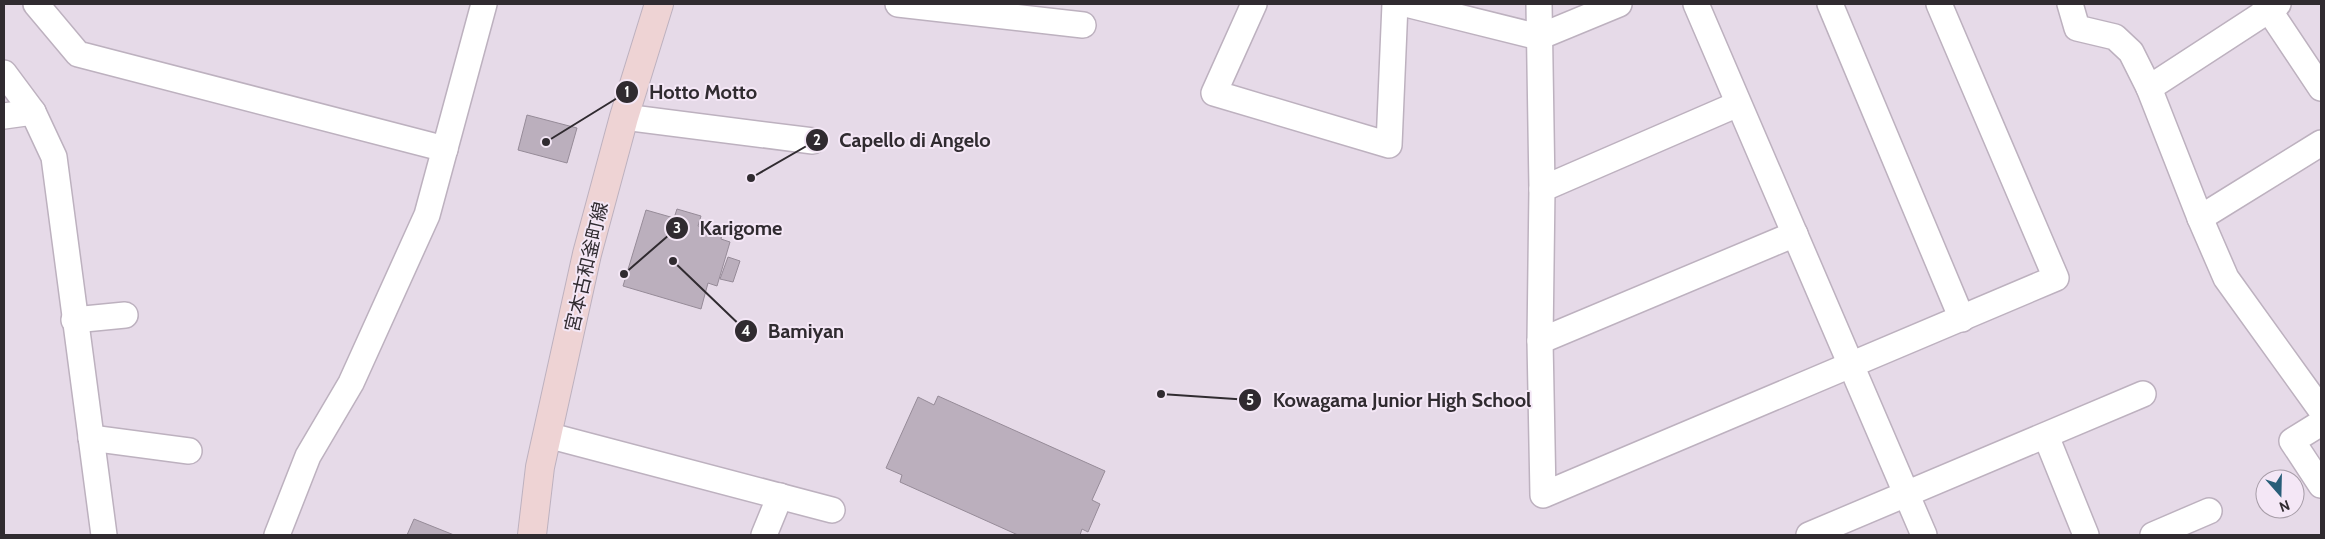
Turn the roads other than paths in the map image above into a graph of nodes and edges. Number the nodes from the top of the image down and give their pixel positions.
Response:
1 (36, 4) edge
2 (484, 4) edge
3 (659, 4) edge
4 (898, 4) edge
5 (1254, 4) edge
6 (1395, 4) edge
7 (1406, 4) edge
8 (1539, 4) edge
9 (1619, 4) edge
10 (1696, 4) edge
11 (1830, 4) edge
12 (1939, 4) edge
13 (2070, 4) edge
14 (2271, 6) edge
15 (1083, 25) dead end
16 (1539, 37) junction
17 (4, 73) edge
18 (2149, 88) junction
19 (2321, 88) edge
20 (1738, 104) junction
21 (33, 112) junction
22 (4, 116) edge
23 (624, 117) junction
24 (813, 141) dead end
25 (2321, 143) edge
26 (445, 149) junction
27 (1542, 189) junction
28 (2200, 218) junction
29 (1795, 234) junction
30 (125, 315) dead end
31 (1962, 319) junction
32 (74, 320) junction
33 (1540, 341) junction
34 (1850, 366) junction
35 (2143, 394) dead end
36 (2321, 410) edge
37 (2321, 423) edge
38 (547, 435) junction
39 (2046, 436) junction
40 (91, 438) junction
41 (189, 451) dead end
42 (2321, 485) edge
43 (1905, 494) junction
44 (780, 496) junction
45 (832, 510) dead end
46 (2209, 511) dead end
47 (104, 535) edge
48 (278, 535) edge
49 (532, 535) edge
50 (764, 535) edge
51 (1809, 535) edge
52 (1924, 535) edge
53 (2086, 535) edge
54 (2153, 535) edge

1 - 26 street
2 - 26 street
3 - 23 street, 宮本古和釜町線
4 - 15 street
5 - 6 street
7 - 16 street
8 - 16 street
9 - 16 street
10 - 20 street
11 - 31 street
12 - 31 street
13 - 18 street
14 - 18 street
14 - 19 street
16 - 27 street
17 - 21 street
18 - 28 street
20 - 27 street
20 - 29 street
21 - 22 street
21 - 32 street
23 - 24 street
23 - 38 street, 宮本古和釜町線
25 - 28 street
26 - 48 street
27 - 33 street
28 - 36 street
29 - 33 street
29 - 34 street
30 - 32 street
31 - 34 street
32 - 40 street
33 - 34 street
34 - 43 street
35 - 39 street
37 - 42 street
38 - 44 street
38 - 49 street, 宮本古和釜町線
39 - 43 street
39 - 53 street
40 - 41 street
40 - 47 street
43 - 51 street
43 - 52 street
44 - 45 street
44 - 50 street
46 - 54 street

